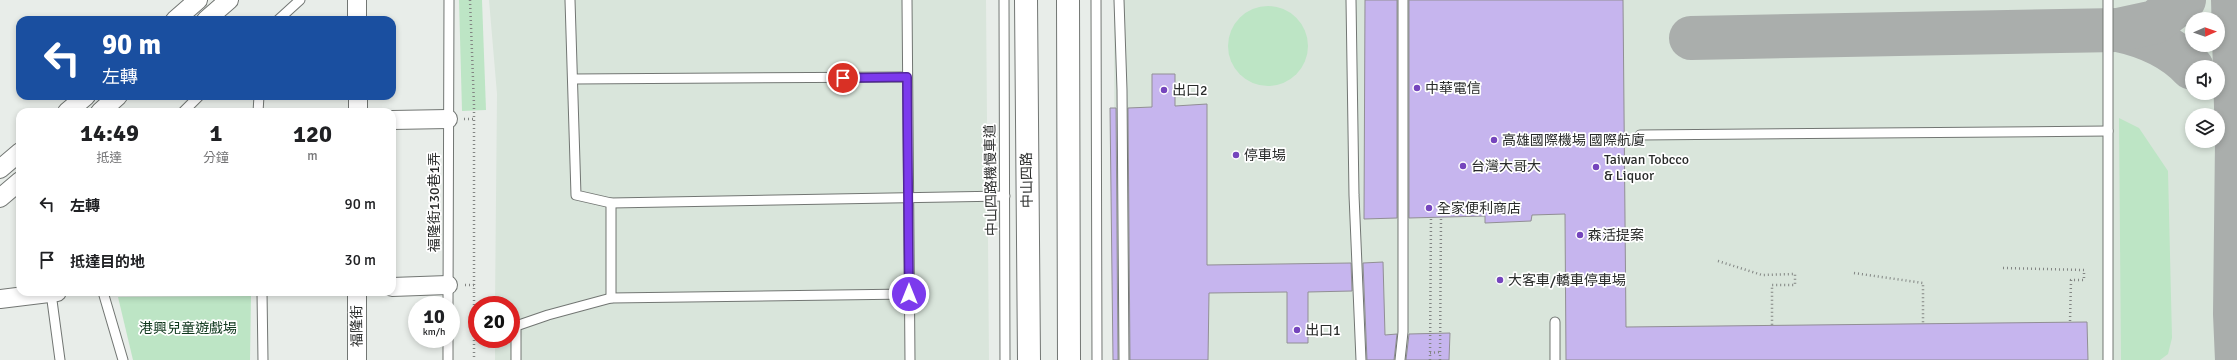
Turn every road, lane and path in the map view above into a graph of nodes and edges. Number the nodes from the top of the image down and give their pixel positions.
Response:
1 (229, 0) edge
2 (300, 0) edge
3 (357, 0) edge
4 (449, 0) edge
5 (470, 0) edge
6 (570, 0) edge
7 (907, 0) edge
8 (1004, 0) edge
9 (1026, 0) edge
10 (1068, 0) edge
11 (1096, 0) edge
12 (1119, 0) edge
13 (1351, 0) edge
14 (1403, 0) edge
15 (2108, 0) edge
16 (195, 1) edge
17 (179, 16) edge
18 (211, 16) edge
19 (282, 16) edge
20 (357, 16) edge
21 (907, 77) junction
22 (574, 79) junction
23 (81, 100) edge
24 (114, 100) edge
25 (195, 100) edge
26 (72, 108) edge
27 (104, 108) edge
28 (187, 108) edge
29 (448, 119) junction
30 (396, 120) edge
31 (2108, 131) junction
32 (1640, 135) dead end
33 (16, 155) edge
34 (0, 169) edge
35 (16, 184) edge
36 (1005, 196) junction
37 (0, 198) edge
38 (908, 198) junction
39 (611, 203) junction
40 (1431, 217) dead end
41 (1441, 217) dead end
42 (1718, 261) dead end
43 (2003, 268) dead end
44 (1854, 273) dead end
45 (448, 286) junction
46 (396, 287) edge
47 (909, 294) junction
48 (23, 296) edge
49 (54, 296) edge
50 (105, 296) edge
51 (262, 296) edge
52 (357, 296) edge
53 (448, 296) edge
54 (611, 298) junction
55 (0, 299) edge
56 (1555, 322) dead end
57 (2070, 322) dead end
58 (1923, 324) dead end
59 (1772, 326) dead end
60 (448, 348) edge
61 (1440, 352) junction
62 (1430, 353) junction
63 (60, 360) edge
64 (123, 360) edge
65 (263, 360) edge
66 (357, 360) edge
67 (448, 360) edge
68 (474, 360) edge
69 (516, 360) edge
70 (910, 360) edge
71 (1005, 360) edge
72 (1029, 360) edge
73 (1069, 360) edge
74 (1097, 360) edge
75 (1124, 360) edge
76 (1362, 360) edge
77 (1400, 360) edge
78 (1430, 360) edge
79 (1440, 360) edge
80 (1555, 360) edge
81 (2108, 360) edge

1 - 18 street
2 - 19 lane
3 - 20 street
4 - 29 lane, 福隆街130巷1弄
5 - 68 path
6 - 22 lane
7 - 21 lane
8 - 36 lane, 中山四路機慢車道
9 - 72 main road, 中山四路
10 - 73 main road
11 - 74 lane
12 - 75 lane
13 - 76 lane
14 - 77 lane
15 - 31 lane
16 - 17 street
21 - 22 lane
21 - 38 lane
22 - 39 lane
23 - 26 street
24 - 27 street
25 - 28 lane
29 - 30 street
29 - 45 lane, 福隆街130巷1弄
31 - 32 lane
31 - 81 lane
33 - 34 street
35 - 37 street
36 - 38 lane
36 - 71 lane, 中山四路機慢車道
38 - 39 lane
38 - 47 lane
39 - 54 lane
40 - 62 path
41 - 61 path
42 - 59 path
43 - 57 path
44 - 58 path
45 - 46 street
45 - 53 lane, 福隆街130巷1弄
47 - 54 lane
47 - 70 lane
48 - 55 street
49 - 63 lane
50 - 64 lane
51 - 65 lane
52 - 66 street, 福隆街
54 - 69 lane
56 - 80 lane
60 - 67 lane
61 - 62 path
61 - 79 path
62 - 78 path

